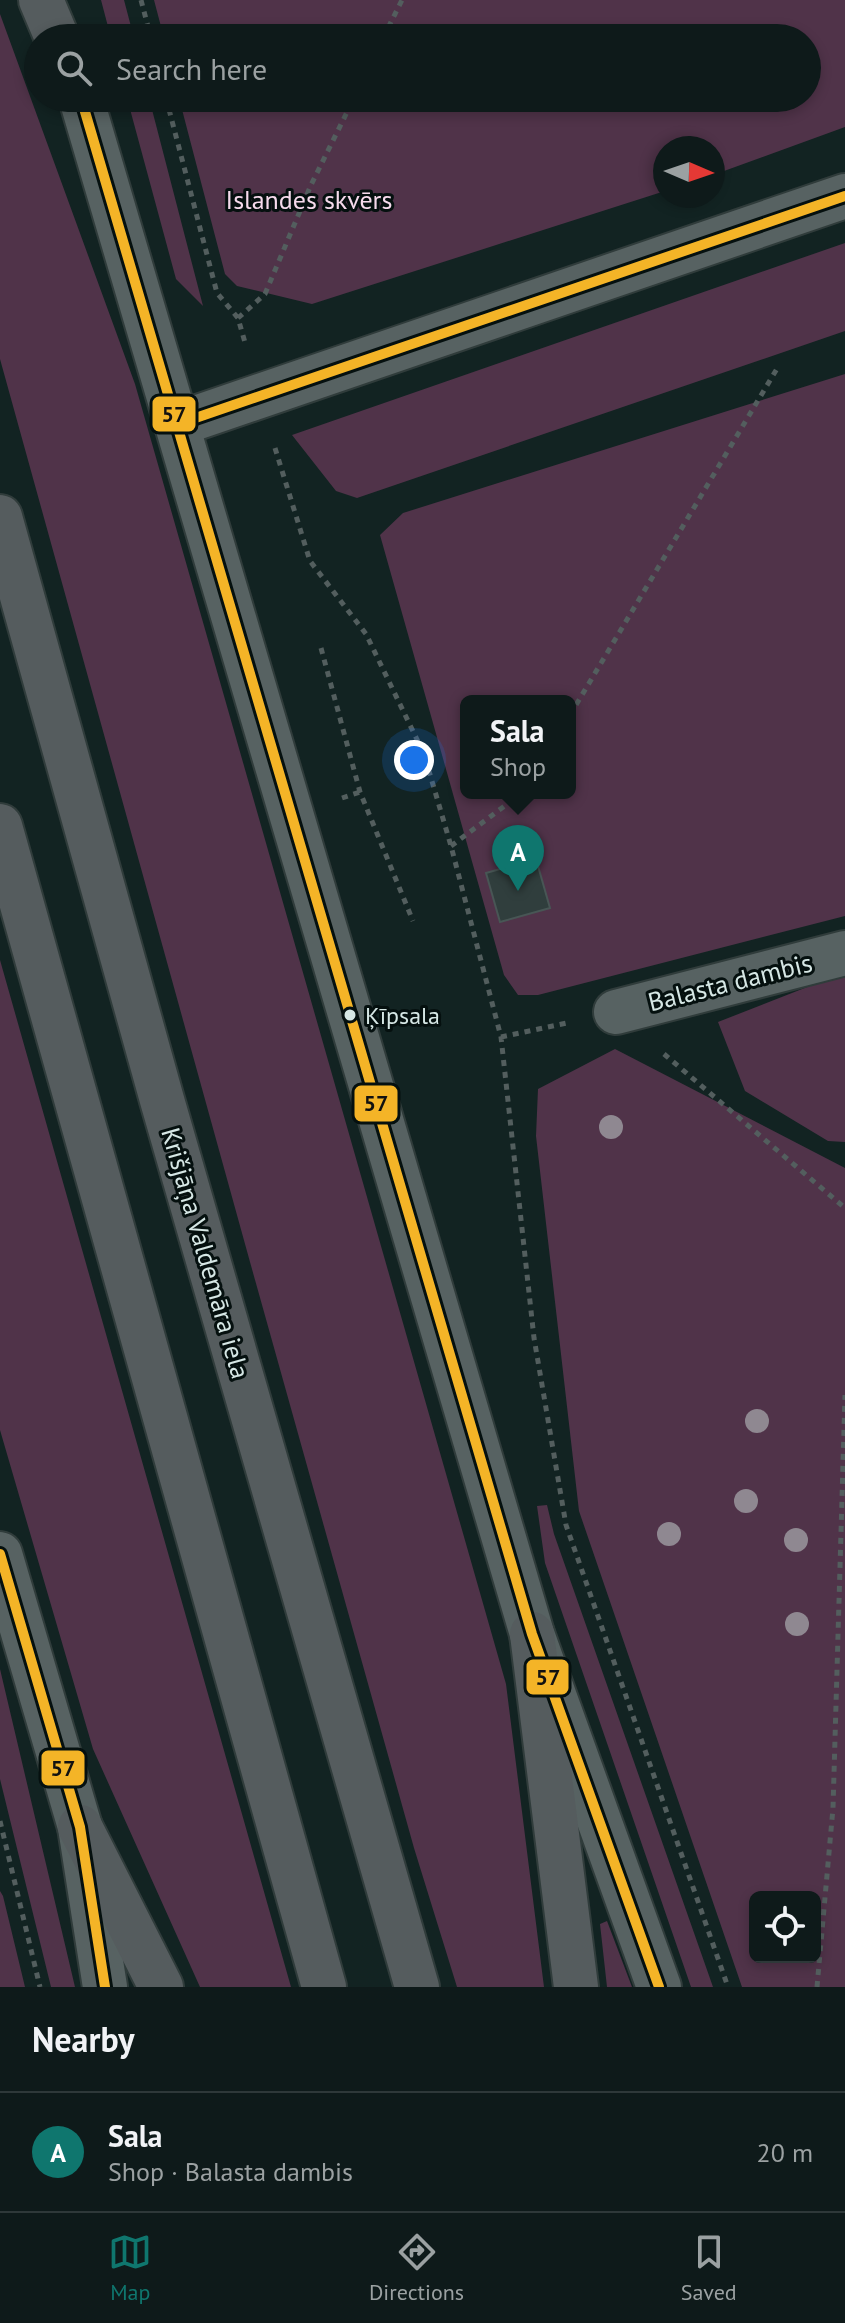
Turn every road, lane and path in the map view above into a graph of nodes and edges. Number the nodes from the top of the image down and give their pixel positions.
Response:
1 (41, 0) edge
2 (57, 0) edge
3 (141, 0) edge
4 (402, 0) edge
5 (51, 24) edge
6 (63, 24) edge
7 (147, 24) edge
8 (390, 24) edge
9 (85, 112) edge
10 (170, 112) edge
11 (347, 112) edge
12 (845, 196) edge
13 (238, 318) junction
14 (778, 367) dead end
15 (260, 397) junction
16 (178, 424) junction
17 (0, 517) edge
18 (321, 648) dead end
19 (576, 705) edge
20 (360, 792) junction
21 (514, 799) edge
22 (338, 800) dead end
23 (0, 826) edge
24 (451, 846) junction
25 (413, 921) dead end
26 (845, 953) edge
27 (616, 1012) junction
28 (501, 1037) junction
29 (845, 1208) edge
30 (845, 1395) edge
31 (0, 1554) edge
32 (532, 1634) junction
33 (0, 1821) edge
34 (80, 1827) junction
35 (0, 1838) edge
36 (7, 1844) junction
37 (40, 1987) edge
38 (105, 1987) edge
39 (161, 1987) edge
40 (324, 1987) edge
41 (417, 1987) edge
42 (576, 1987) edge
43 (659, 1987) edge
44 (728, 1987) edge
45 (817, 1987) edge

1 - 5 main road
2 - 6 street
3 - 7 path
4 - 8 path
9 - 16 street
10 - 13 path
11 - 13 path
12 - 15 street
13 - 15 path
14 - 19 path
15 - 16 street
15 - 24 path
16 - 32 street
17 - 41 main road, Krišjāņa Valdemāra iela
18 - 20 path
20 - 22 path
20 - 25 path
21 - 24 path
23 - 40 main road
24 - 28 path
26 - 27 street, Balasta dambis
27 - 28 path
27 - 29 path
28 - 44 path
30 - 45 path
31 - 34 street
32 - 42 main road
32 - 43 street
33 - 36 path
34 - 38 street
34 - 39 main road
35 - 36 path
36 - 37 path

